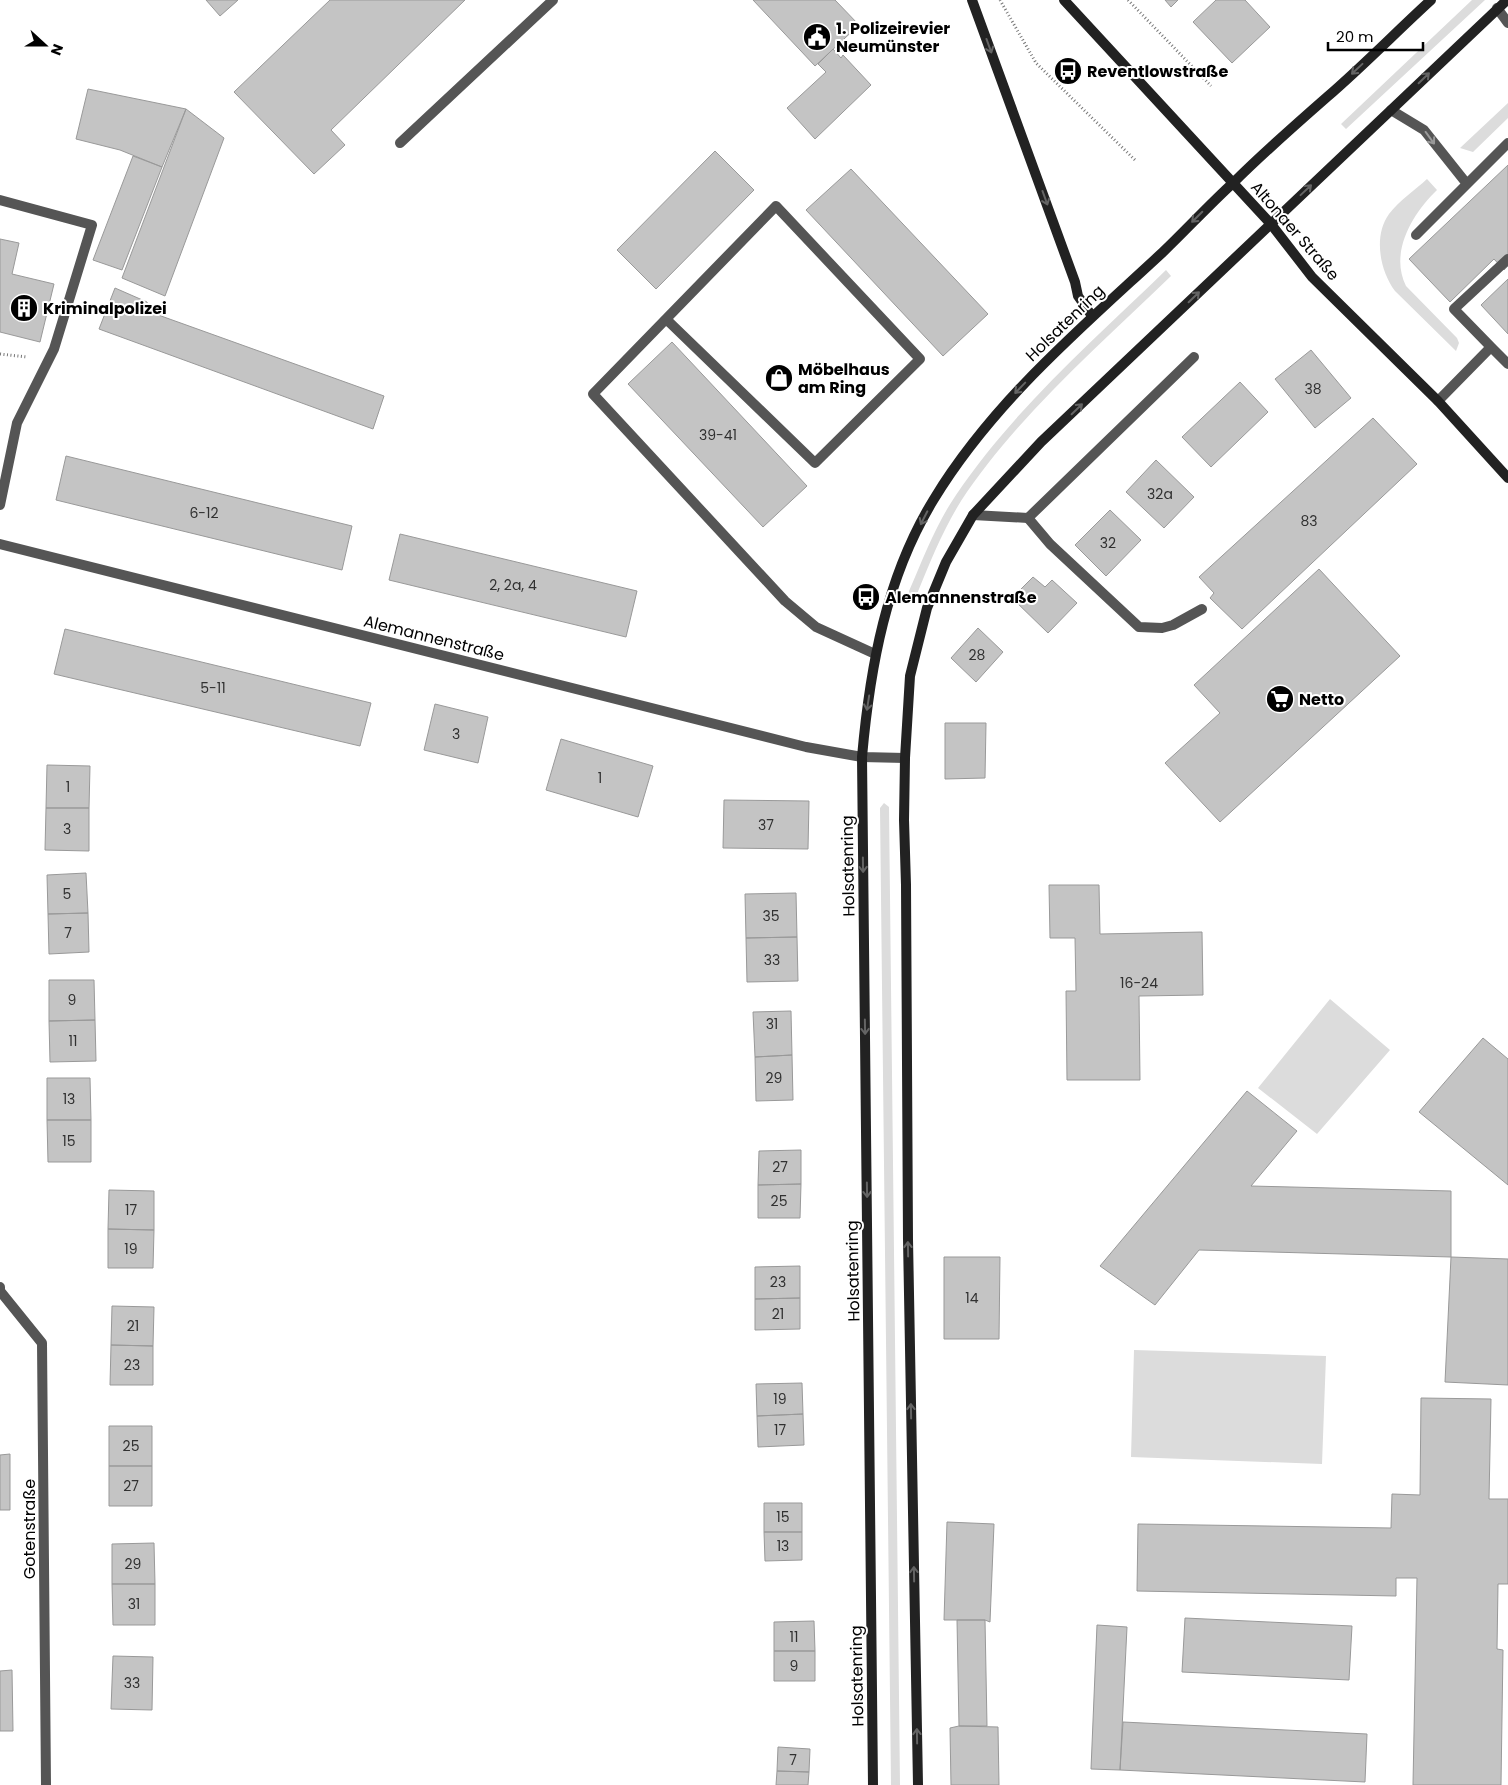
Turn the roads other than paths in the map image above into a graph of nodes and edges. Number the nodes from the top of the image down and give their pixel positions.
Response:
1 (553, 0) edge
2 (972, 0) edge
3 (1064, 0) edge
4 (1431, 0) edge
5 (1507, 0) edge
6 (1497, 8) junction
7 (1508, 23) edge
8 (1391, 110) junction
9 (400, 143) dead end
10 (1508, 143) edge
11 (1232, 183) junction
12 (1467, 184) junction
13 (0, 200) edge
14 (1271, 224) junction
15 (1416, 235) dead end
16 (1508, 259) edge
17 (1092, 316) junction
18 (666, 320) junction
19 (1491, 347) junction
20 (1194, 357) dead end
21 (1508, 364) edge
22 (1438, 401) junction
23 (1508, 478) edge
24 (0, 505) edge
25 (973, 515) junction
26 (1028, 518) junction
27 (0, 544) edge
28 (1202, 609) dead end
29 (875, 654) junction
30 (862, 756) junction
31 (904, 758) junction
32 (0, 1287) edge
33 (0, 1291) edge
34 (46, 1785) edge
35 (873, 1785) edge
36 (918, 1785) edge

1 - 9 street
2 -> 17 main road
3 - 11 main road, Altonaer Straße
4 -> 11 main road, Holsatenring
5 - 6 main road
6 - 7 street
8 -> 6 main road
8 -> 12 street
14 -> 8 main road
10 - 12 street
11 - 14 main road, Altonaer Straße
11 -> 17 main road, Holsatenring
12 - 15 street
13 - 24 street
14 - 22 main road, Altonaer Straße
25 -> 14 main road
16 - 19 street
17 -> 29 main road, Holsatenring
18 - 18 street
18 - 29 street
19 - 21 street
19 - 22 street
20 - 26 street
22 - 23 main road, Altonaer Straße
25 - 26 street
25 - 31 main road
26 - 28 street
27 - 30 street, Alemannenstraße
29 -> 30 main road, Holsatenring
30 - 31 street
30 -> 35 main road, Holsatenring
36 -> 31 main road
32 - 33 street, Gotenstraße
33 - 34 street, Gotenstraße

